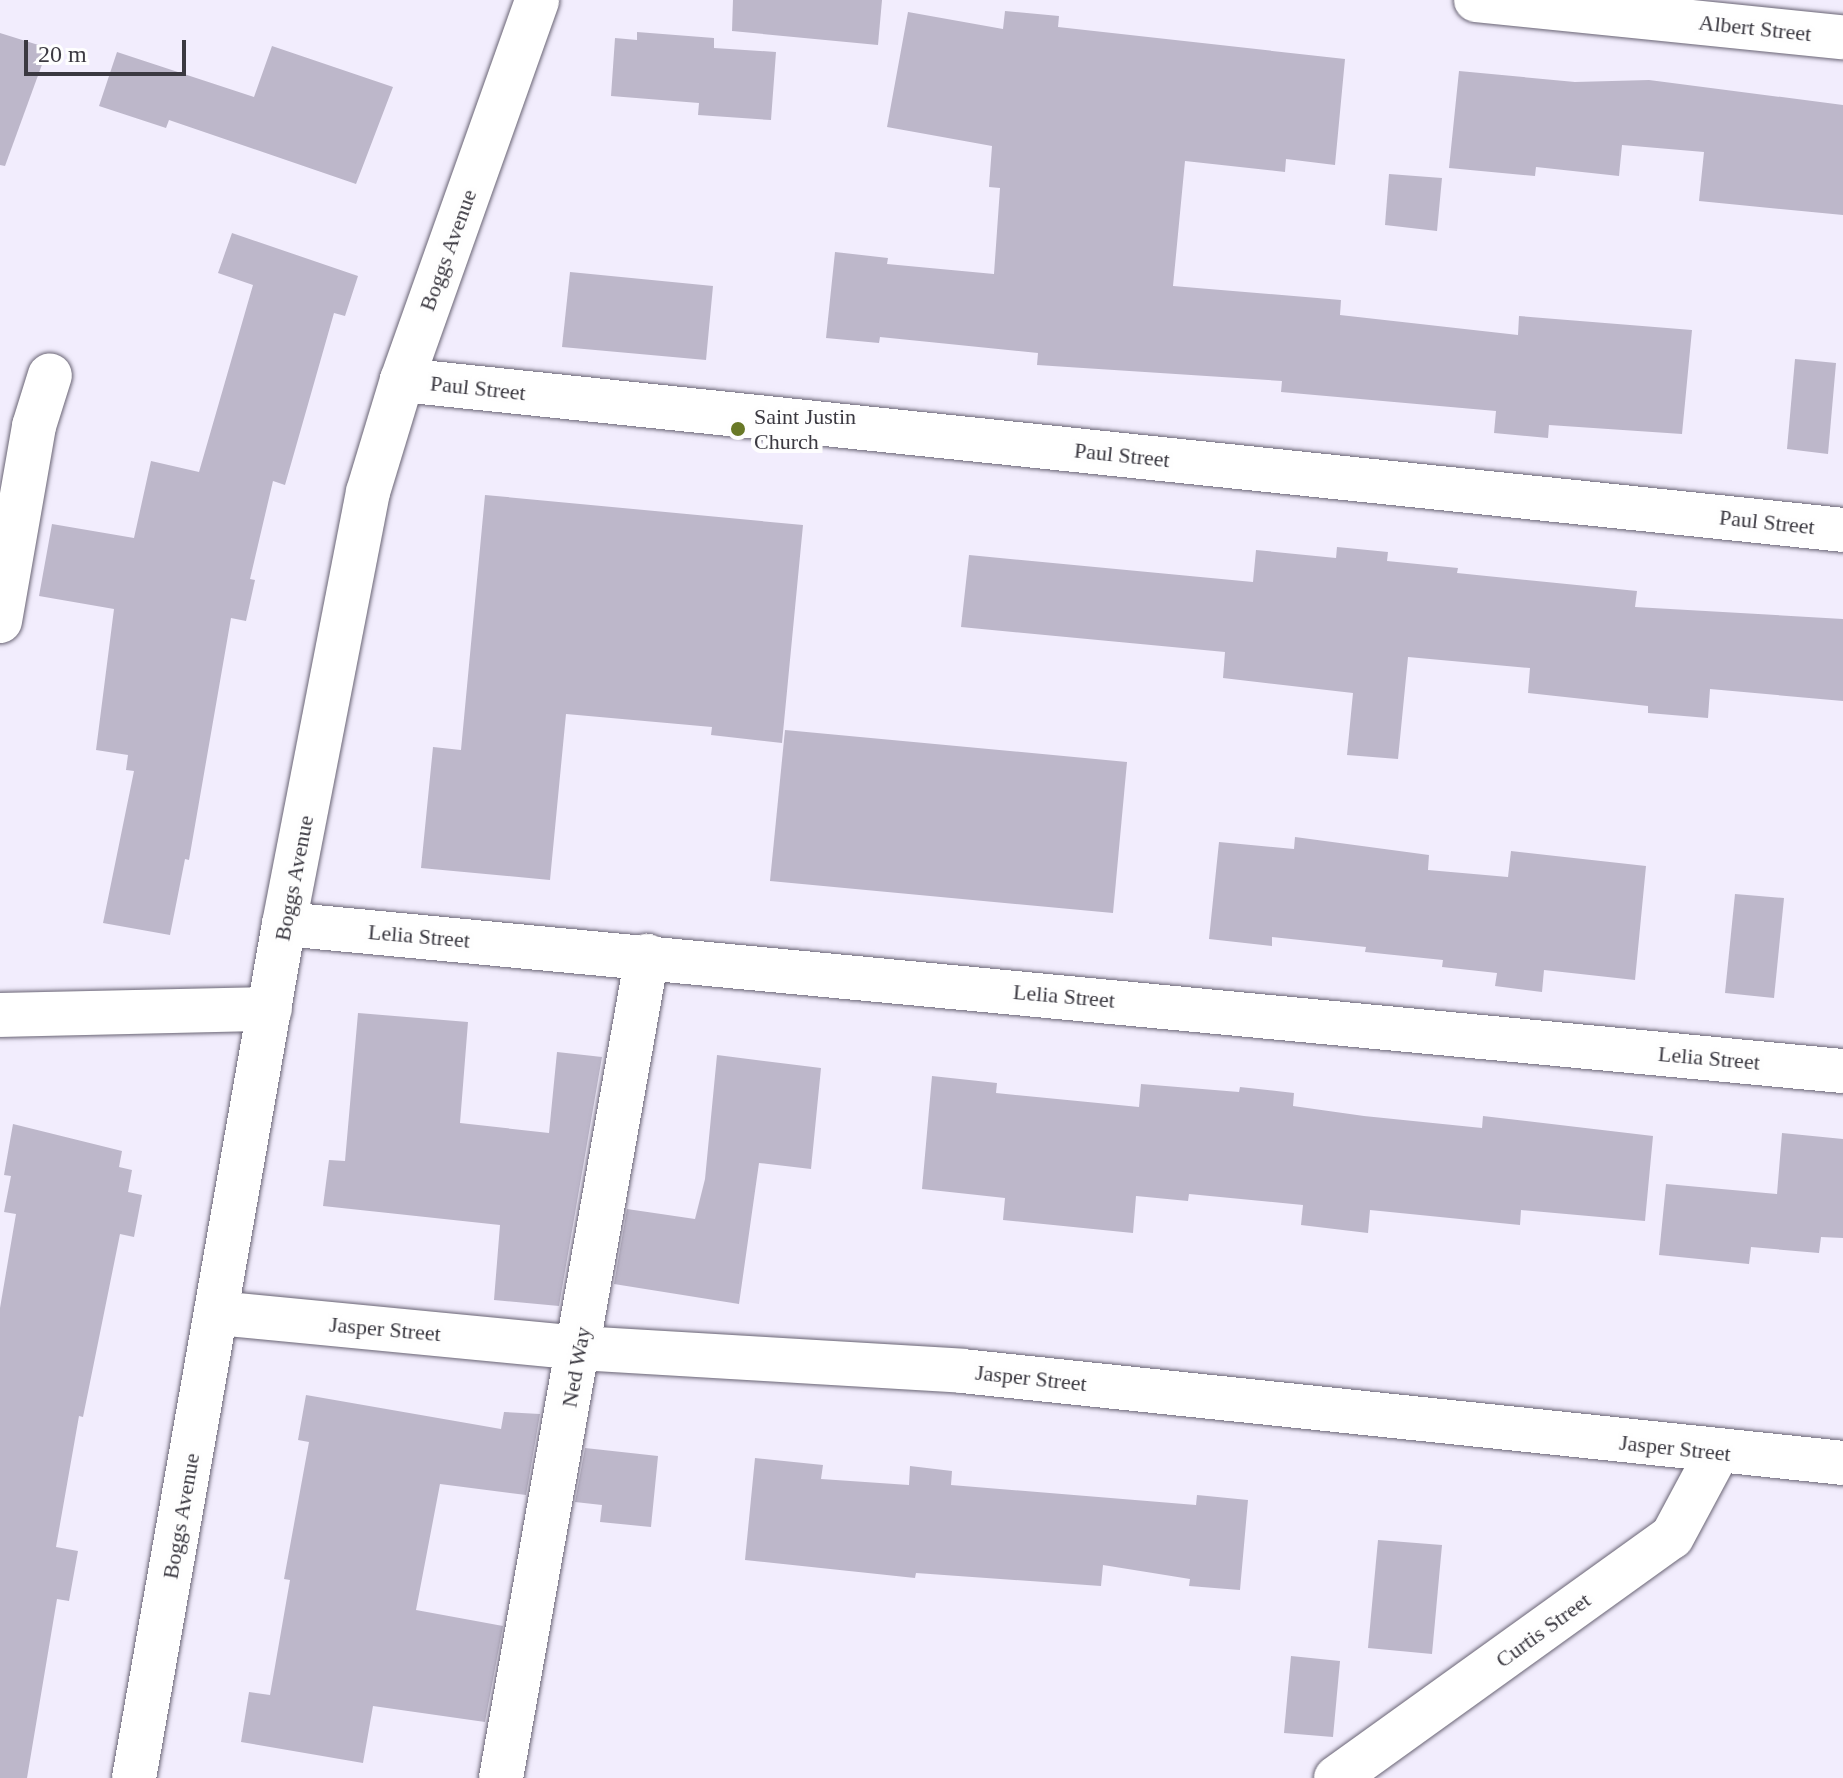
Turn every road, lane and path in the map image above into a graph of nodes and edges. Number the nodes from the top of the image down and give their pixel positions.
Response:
1 (537, 0) edge
2 (1476, 0) edge
3 (1843, 37) edge
4 (50, 375) dead end
5 (402, 380) junction
6 (1843, 530) edge
7 (0, 621) edge
8 (284, 924) junction
9 (647, 956) junction
10 (270, 1009) junction
11 (0, 1015) edge
12 (1843, 1071) edge
13 (217, 1313) junction
14 (580, 1348) junction
15 (1717, 1453) junction
16 (1843, 1463) edge
17 (134, 1778) edge
18 (501, 1778) edge
19 (1336, 1778) edge

1 - 5 street, Boggs Avenue
2 - 3 street, Albert Street
4 - 7 street
5 - 6 street, Paul Street
5 - 8 street, Boggs Avenue
8 - 9 street, Lelia Street
8 - 10 street, Boggs Avenue
9 - 12 street, Lelia Street
9 - 14 street, Ned Way
10 - 11 street
10 - 13 street, Boggs Avenue
13 - 14 street, Jasper Street
13 - 17 street, Boggs Avenue
14 - 15 street, Jasper Street
14 - 18 street, Ned Way
15 - 16 street, Jasper Street
15 - 19 street, Curtis Street

